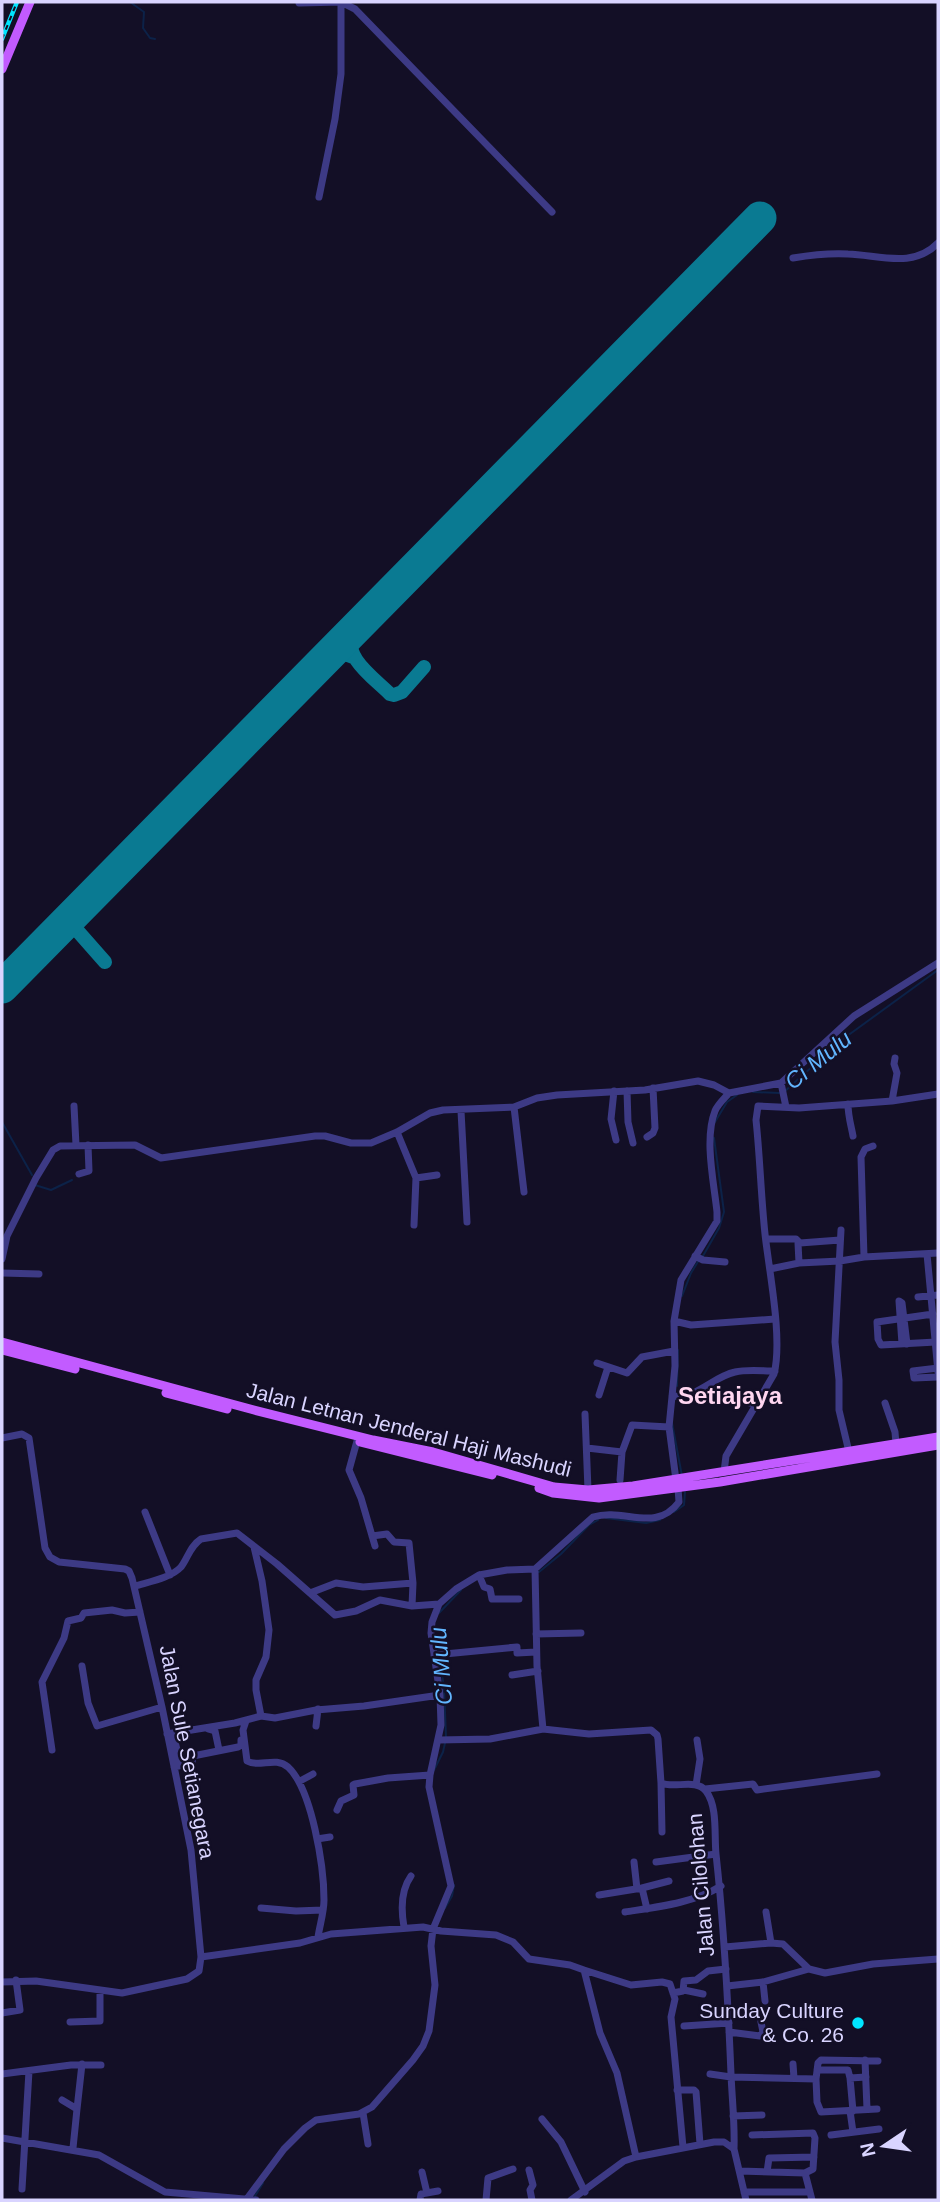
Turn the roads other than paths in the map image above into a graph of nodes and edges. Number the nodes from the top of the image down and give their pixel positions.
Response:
1 (30, 2) edge
2 (299, 2) edge
3 (341, 2) edge
4 (2, 69) edge
5 (319, 197) dead end
6 (552, 212) dead end
7 (938, 243) edge
8 (793, 258) dead end
9 (938, 963) edge
10 (895, 1058) dead end
11 (781, 1087) junction
12 (653, 1088) junction
13 (614, 1091) junction
14 (627, 1091) junction
15 (729, 1093) junction
16 (938, 1094) edge
17 (892, 1101) junction
18 (785, 1104) junction
19 (848, 1104) junction
20 (74, 1106) dead end
21 (514, 1107) junction
22 (461, 1111) junction
23 (397, 1132) junction
24 (853, 1136) dead end
25 (647, 1137) dead end
26 (616, 1139) dead end
27 (633, 1143) dead end
28 (76, 1144) junction
29 (88, 1145) junction
30 (873, 1146) dead end
31 (79, 1174) dead end
32 (437, 1175) dead end
33 (416, 1178) junction
34 (524, 1192) dead end
35 (467, 1222) dead end
36 (414, 1225) dead end
37 (841, 1230) dead end
38 (766, 1239) junction
39 (840, 1240) junction
40 (798, 1243) junction
41 (938, 1253) edge
42 (927, 1254) junction
43 (864, 1256) junction
44 (699, 1258) junction
45 (2, 1259) edge
46 (840, 1261) junction
47 (725, 1262) dead end
48 (799, 1263) junction
49 (770, 1269) junction
50 (2, 1273) edge
51 (39, 1274) dead end
52 (935, 1295) edge
53 (918, 1297) dead end
54 (933, 1314) junction
55 (903, 1318) junction
56 (775, 1319) junction
57 (678, 1323) junction
58 (936, 1342) junction
59 (905, 1344) junction
60 (5, 1347) edge
61 (671, 1350) junction
62 (597, 1363) dead end
63 (608, 1367) junction
64 (775, 1371) junction
65 (938, 1372) edge
66 (715, 1390) dead end
67 (600, 1395) dead end
68 (675, 1396) junction
69 (885, 1403) dead end
70 (755, 1404) junction
71 (585, 1415) dead end
72 (669, 1427) junction
73 (938, 1437) edge
74 (2, 1438) edge
75 (357, 1441) junction
76 (372, 1443) junction
77 (896, 1444) junction
78 (938, 1445) edge
79 (587, 1448) junction
80 (622, 1452) junction
81 (849, 1452) junction
82 (724, 1472) junction
83 (620, 1480) dead end
84 (681, 1483) junction
85 (647, 1488) junction
86 (588, 1490) junction
87 (145, 1512) dead end
88 (372, 1536) junction
89 (253, 1546) junction
90 (375, 1546) dead end
91 (535, 1572) junction
92 (170, 1574) junction
93 (480, 1577) junction
94 (414, 1583) junction
95 (135, 1586) junction
96 (310, 1594) junction
97 (519, 1599) dead end
98 (439, 1604) junction
99 (412, 1606) junction
100 (141, 1612) junction
101 (581, 1633) dead end
102 (536, 1634) junction
103 (536, 1652) junction
104 (437, 1655) junction
105 (82, 1667) dead end
106 (538, 1671) junction
107 (512, 1675) dead end
108 (440, 1695) junction
109 (162, 1707) junction
110 (318, 1709) junction
111 (261, 1717) junction
112 (246, 1721) junction
113 (316, 1726) dead end
114 (239, 1728) dead end
115 (542, 1729) junction
116 (188, 1733) dead end
117 (170, 1734) junction
118 (444, 1740) junction
119 (697, 1740) dead end
120 (219, 1749) junction
121 (52, 1751) dead end
122 (177, 1766) junction
123 (313, 1774) dead end
124 (877, 1774) dead end
125 (429, 1775) junction
126 (300, 1781) junction
127 (661, 1783) junction
128 (696, 1785) junction
129 (705, 1789) junction
130 (337, 1810) dead end
131 (662, 1832) dead end
132 (330, 1837) dead end
133 (317, 1839) junction
134 (716, 1854) junction
135 (634, 1862) dead end
136 (656, 1862) dead end
137 (411, 1876) dead end
138 (668, 1881) dead end
139 (721, 1886) junction
140 (640, 1888) junction
141 (599, 1895) dead end
142 (261, 1908) dead end
143 (647, 1909) junction
144 (323, 1910) junction
145 (625, 1912) dead end
146 (766, 1912) dead end
147 (404, 1927) junction
148 (435, 1929) junction
149 (318, 1937) junction
150 (771, 1943) junction
151 (725, 1947) junction
152 (201, 1957) junction
153 (938, 1959) edge
154 (726, 1969) junction
155 (809, 1969) junction
156 (584, 1970) junction
157 (16, 1980) junction
158 (2, 1982) edge
159 (763, 1982) junction
160 (727, 1986) junction
161 (100, 1990) junction
162 (684, 1990) junction
163 (673, 1993) junction
164 (703, 1994) dead end
165 (765, 2001) dead end
166 (2, 2013) edge
167 (70, 2022) dead end
168 (761, 2022) dead end
169 (684, 2026) dead end
170 (729, 2027) junction
171 (864, 2060) junction
172 (878, 2061) dead end
173 (82, 2064) junction
174 (793, 2064) dead end
175 (101, 2065) dead end
176 (817, 2070) junction
177 (29, 2071) junction
178 (2, 2074) edge
179 (710, 2074) dead end
180 (731, 2077) junction
181 (866, 2077) junction
182 (794, 2078) junction
183 (850, 2078) junction
184 (816, 2079) junction
185 (677, 2090) junction
186 (62, 2100) dead end
187 (77, 2109) junction
188 (867, 2109) junction
189 (877, 2109) dead end
190 (851, 2111) junction
191 (364, 2115) junction
192 (762, 2115) dead end
193 (733, 2116) junction
194 (542, 2119) dead end
195 (878, 2129) dead end
196 (734, 2132) junction
197 (853, 2132) junction
198 (752, 2135) dead end
199 (831, 2135) dead end
200 (2, 2138) edge
201 (26, 2142) junction
202 (724, 2142) junction
203 (368, 2144) dead end
204 (700, 2144) junction
205 (682, 2147) junction
206 (73, 2148) junction
207 (734, 2149) junction
208 (636, 2157) junction
209 (814, 2157) junction
210 (513, 2169) dead end
211 (529, 2170) dead end
212 (740, 2171) junction
213 (422, 2172) dead end
214 (767, 2172) junction
215 (805, 2173) junction
216 (22, 2189) dead end
217 (162, 2191) junction
218 (438, 2191) dead end
219 (585, 2192) junction
220 (427, 2193) junction
221 (745, 2196) edge
222 (811, 2196) edge
223 (249, 2199) edge
224 (162, 2200) edge
225 (420, 2200) edge
226 (486, 2200) edge
227 (532, 2200) edge
228 (571, 2200) edge

1 - 4 main road
2 - 3 street
3 - 5 street
3 - 6 street
7 - 8 street
9 - 11 street
10 - 17 street
11 - 15 street
11 - 18 street
12 - 14 street
12 - 15 street
12 - 25 street
13 - 14 street
13 - 21 street
13 - 26 street
14 - 27 street
15 - 44 street
16 - 17 street
17 - 19 street
18 - 19 street
18 - 38 street
19 - 24 street
20 - 28 street
21 - 22 street
21 - 34 street
22 - 23 street
22 - 35 street
23 - 29 street
23 - 33 street
28 - 29 street
28 - 45 street
29 - 31 street
30 - 43 street
32 - 33 street
33 - 36 street
37 - 39 street
38 - 40 street
38 - 49 street
39 - 40 street
39 - 46 street
40 - 48 street
41 - 42 street
42 - 43 street
42 - 52 street
43 - 46 street
44 - 47 street
44 - 57 street
46 - 48 street
46 - 81 street
48 - 49 street
49 - 56 street
50 - 51 street
52 - 53 street
52 - 54 street
54 - 55 street
54 - 58 street
55 - 59 street
55 - 59 street
56 - 57 street
56 - 64 street
57 - 61 street
58 - 59 street
58 - 65 street
60 - 75 main road, Jalan Letnan Jenderal Haji Mashudi
60 - 76 main road, Jalan Letnan Jenderal Haji Mashudi
61 - 63 street
61 - 68 street
62 - 63 street
63 - 67 street
64 - 68 street
64 - 70 street
66 - 70 street
68 - 72 street
69 - 77 street
70 - 82 street
71 - 79 street
72 - 80 street
72 - 84 street
73 - 77 main road, Jalan Letnan Jenderal Haji Mashudi
74 - 95 street
75 - 76 main road, Jalan Letnan Jenderal Haji Mashudi
75 - 88 street
76 - 85 main road, Jalan Letnan Jenderal Haji Mashudi
76 - 86 main road, Jalan Letnan Jenderal Haji Mashudi
77 - 81 main road, Jalan Letnan Jenderal Haji Mashudi
78 - 84 main road, Jalan Letnan Jenderal Haji Mashudi
79 - 80 street
79 - 86 street
80 - 83 street
81 - 82 main road, Jalan Letnan Jenderal Haji Mashudi
82 - 84 main road, Jalan Letnan Jenderal Haji Mashudi
84 - 85 main road, Jalan Letnan Jenderal Haji Mashudi
84 - 91 street
85 - 86 main road, Jalan Letnan Jenderal Haji Mashudi
87 - 92 street
88 - 90 street
88 - 94 street
89 - 92 street
89 - 96 street
89 - 111 street
91 - 93 street
91 - 102 street
92 - 95 street
93 - 97 street
93 - 98 street
94 - 96 street
94 - 99 street
95 - 100 street, Jalan Sule Setianegara
96 - 99 street
98 - 99 street
98 - 104 street
100 - 109 street, Jalan Sule Setianegara
100 - 121 street
101 - 102 street
102 - 103 street
103 - 104 street
103 - 106 street
104 - 108 street
105 - 109 street
106 - 107 street
106 - 115 street
108 - 110 street
108 - 118 street
109 - 117 street, Jalan Sule Setianegara
110 - 111 street
110 - 113 street
111 - 112 street
112 - 117 street
112 - 126 street
114 - 120 street
115 - 118 street
115 - 127 street
116 - 120 street
117 - 122 street, Jalan Sule Setianegara
118 - 125 street
119 - 128 street
120 - 122 street
122 - 152 street, Jalan Sule Setianegara
123 - 126 street
124 - 129 street
125 - 130 street
125 - 148 street
126 - 133 street
127 - 128 street, Jalan Cilolohan
127 - 131 street
128 - 129 street, Jalan Cilolohan
129 - 134 street, Jalan Cilolohan
132 - 133 street
133 - 144 street
134 - 136 street
134 - 139 street, Jalan Cilolohan
135 - 140 street
137 - 147 street
138 - 140 street
139 - 143 street
139 - 151 street, Jalan Cilolohan
140 - 141 street
140 - 143 street
142 - 144 street
143 - 145 street
144 - 149 street
146 - 150 street
147 - 148 street
147 - 149 street
148 - 156 street
148 - 191 street
149 - 152 street
150 - 151 street
150 - 155 street
151 - 154 street, Jalan Cilolohan
152 - 161 street
153 - 155 street
154 - 160 street, Jalan Cilolohan
154 - 162 street
155 - 159 street
156 - 163 street
156 - 208 street
157 - 158 street
157 - 161 street
157 - 166 street
159 - 160 street
159 - 165 street
160 - 170 street, Jalan Cilolohan
161 - 167 street
162 - 163 street
162 - 164 street
163 - 185 street
168 - 170 street
169 - 170 street
170 - 180 street, Jalan Cilolohan
171 - 172 street
171 - 176 street
171 - 181 street
173 - 175 street
173 - 177 street
173 - 187 street
174 - 182 street
176 - 183 street
176 - 184 street
177 - 178 street
177 - 201 street
179 - 180 street
180 - 182 street
180 - 193 street, Jalan Cilolohan
181 - 183 street
181 - 188 street
182 - 184 street
183 - 190 street
184 - 190 street
185 - 204 street
185 - 205 street
186 - 187 street
187 - 206 street
188 - 189 street
188 - 190 street
190 - 197 street
191 - 203 street
191 - 223 street
192 - 193 street
193 - 196 street, Jalan Cilolohan
194 - 219 street
195 - 197 street
196 - 202 street
196 - 207 street, Jalan Cilolohan
197 - 199 street
198 - 209 street
200 - 201 street
201 - 206 street
201 - 216 street
202 - 204 street
202 - 207 street
204 - 205 street
205 - 208 street
206 - 217 street
207 - 212 street, Jalan Cilolohan
208 - 219 street
209 - 214 street
209 - 215 street
210 - 226 street
211 - 227 street
212 - 214 street
212 - 221 street, Jalan Cilolohan
213 - 220 street
214 - 215 street
215 - 222 street
217 - 223 street
217 - 224 street
218 - 220 street
219 - 228 street
220 - 225 street
221 - 222 street

